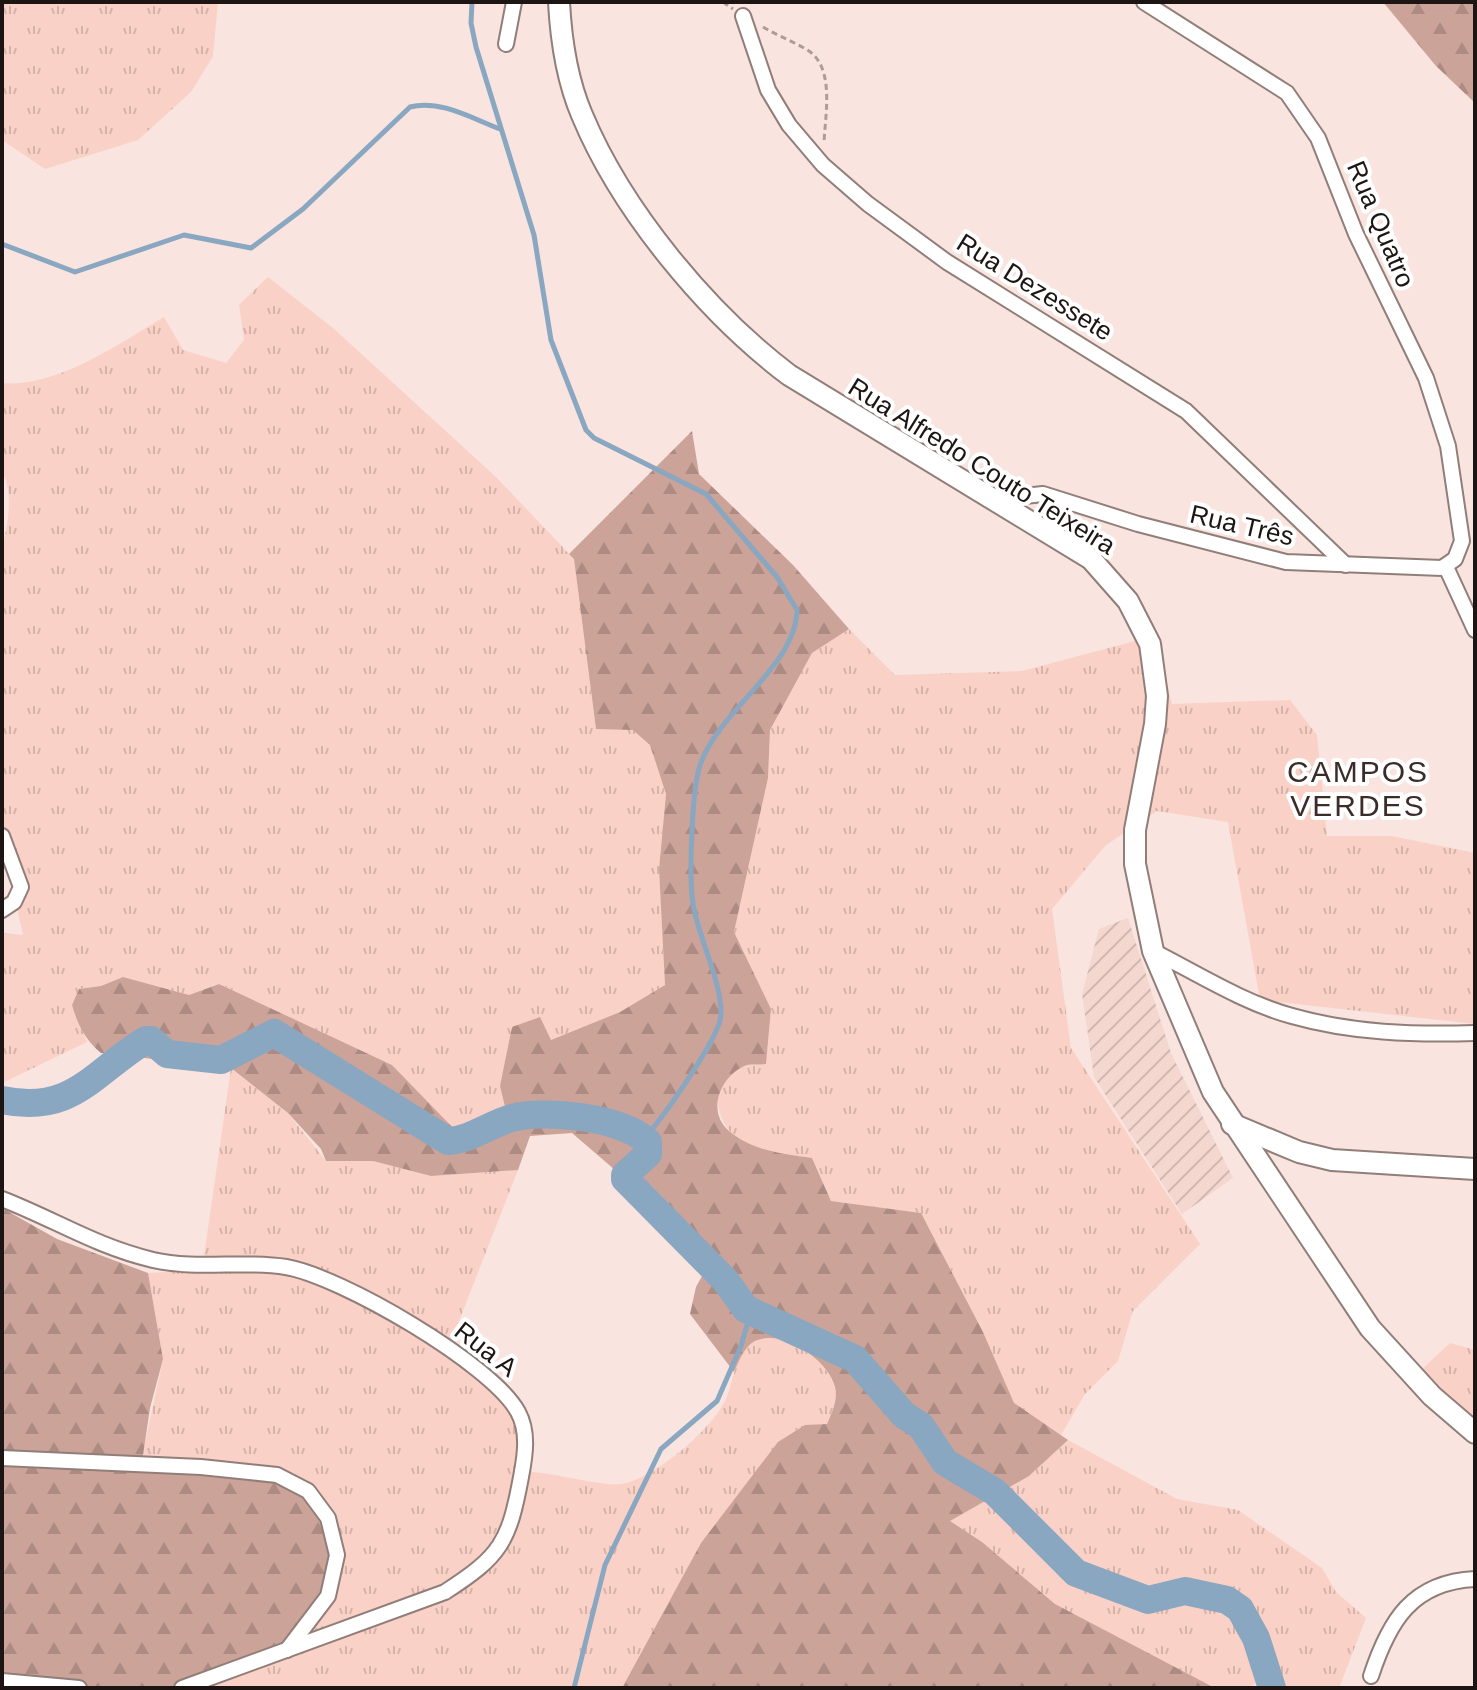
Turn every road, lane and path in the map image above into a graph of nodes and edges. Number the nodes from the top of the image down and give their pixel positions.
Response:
1 (514, 2) edge
2 (559, 2) edge
3 (723, 2) edge
4 (1144, 2) edge
5 (743, 16) junction
6 (506, 44) dead end
7 (823, 165) junction
8 (1004, 505) junction
9 (1346, 565) junction
10 (1446, 567) junction
11 (1475, 630) edge
12 (2, 836) edge
13 (2, 910) edge
14 (1153, 951) junction
15 (1475, 1033) edge
16 (1232, 1124) junction
17 (1475, 1169) edge
18 (2, 1199) edge
19 (1475, 1433) edge
20 (2, 1458) edge
21 (1475, 1579) edge
22 (285, 1652) junction
23 (1371, 1676) dead end
24 (2, 1681) edge
25 (79, 1688) edge
26 (182, 1688) edge

1 - 6 street
2 - 8 street, Rua Alfredo Couto Teixeira
3 - 5 path
4 - 10 street, Rua Quatro
5 - 7 street, Rua Dezessete
5 - 7 path
7 - 9 street, Rua Dezessete
8 - 9 street, Rua Três
8 - 14 street, Rua Alfredo Couto Teixeira
9 - 10 street, Rua Três
10 - 11 street
12 - 13 street
14 - 15 street
14 - 16 street, Rua Alfredo Couto Teixeira
16 - 17 street
16 - 19 street, Rua Alfredo Couto Teixeira
18 - 22 street, Rua A
20 - 22 street
21 - 23 street
22 - 26 street, Rua A
24 - 25 street

